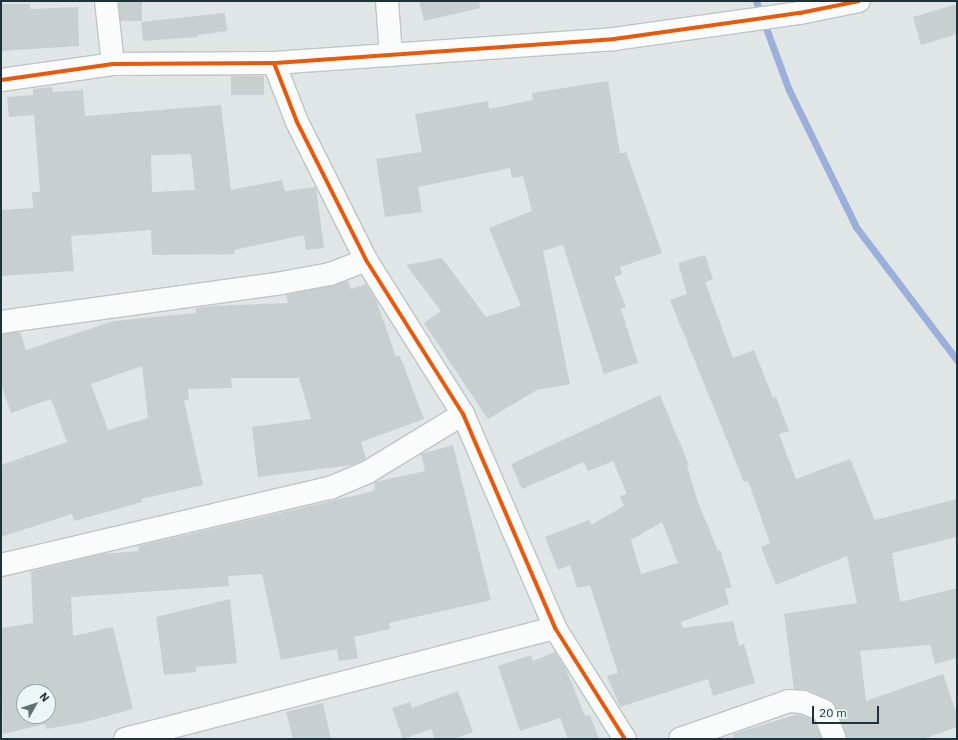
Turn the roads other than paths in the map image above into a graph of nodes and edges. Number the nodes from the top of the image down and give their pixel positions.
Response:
1 (106, 1) edge
2 (387, 1) edge
3 (859, 1) edge
4 (391, 55) junction
5 (274, 63) junction
6 (113, 64) junction
7 (1, 80) edge
8 (366, 260) junction
9 (1, 322) edge
10 (463, 414) junction
11 (1, 565) edge
12 (555, 628) junction
13 (125, 739) edge
14 (624, 739) edge
15 (680, 739) edge
16 (835, 739) edge

1 - 6 street
2 - 4 street
3 - 4 street
4 - 5 street
5 - 6 street
5 - 8 street
6 - 7 street
8 - 9 street
8 - 10 street
10 - 11 street
10 - 12 street
12 - 13 street
12 - 14 street
15 - 16 street

